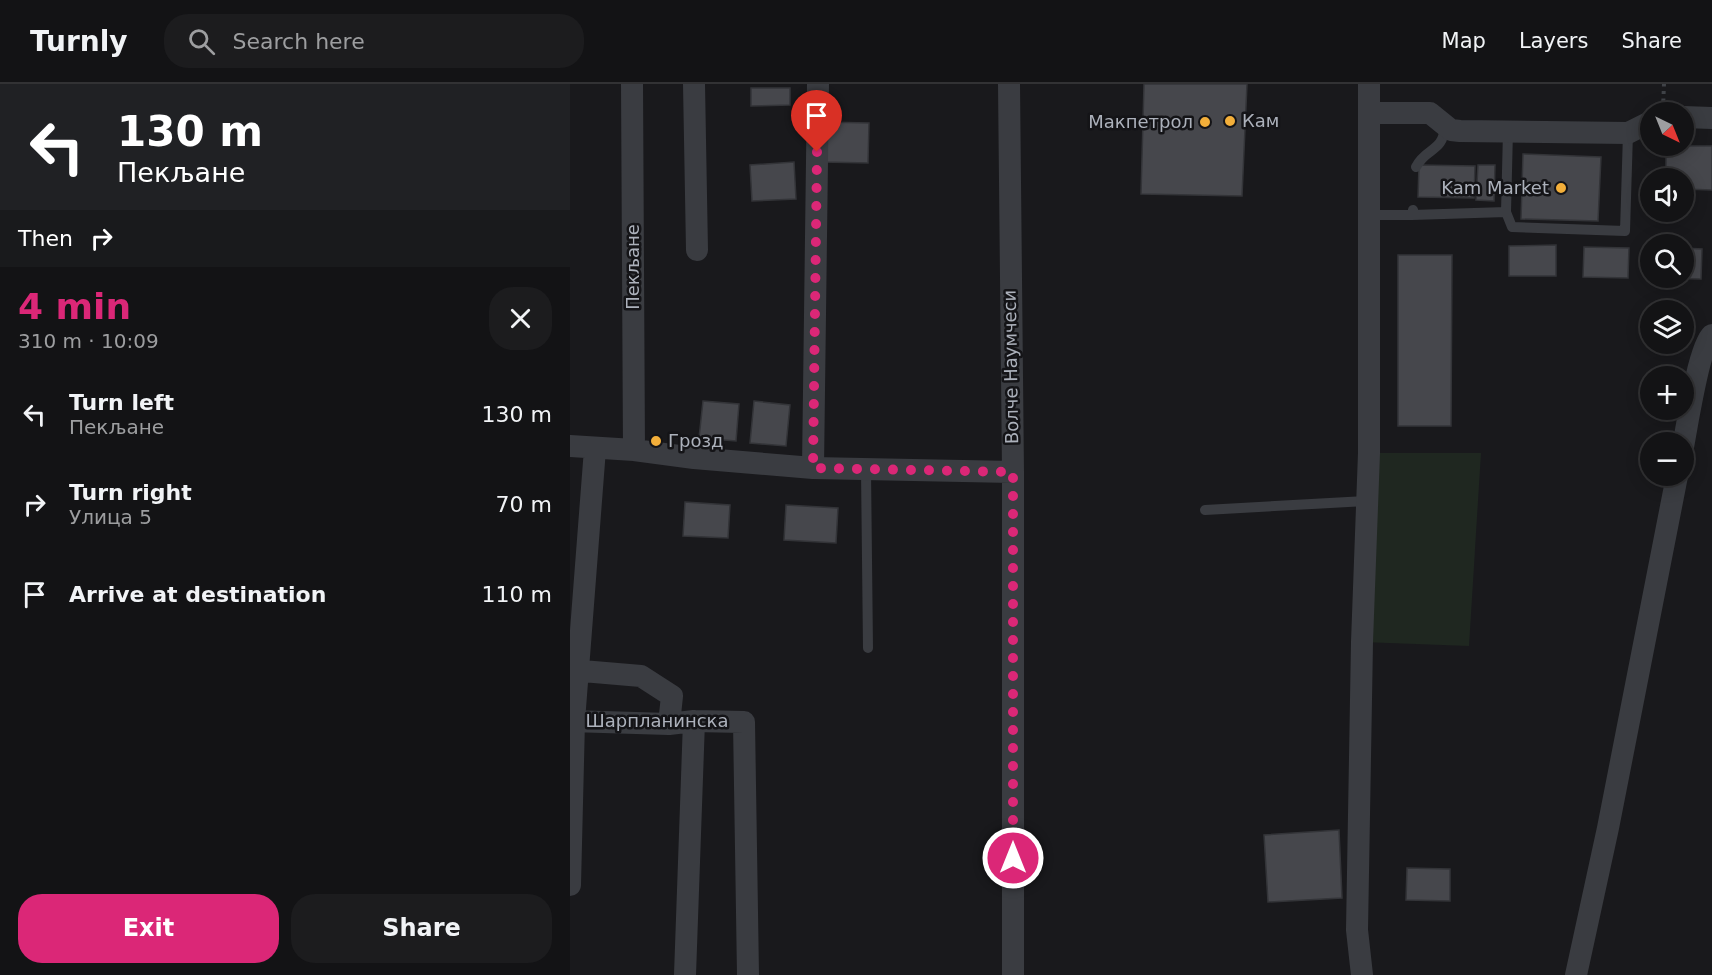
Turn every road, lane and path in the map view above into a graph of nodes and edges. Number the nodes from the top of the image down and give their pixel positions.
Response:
1 (632, 84) edge
2 (694, 84) edge
3 (818, 84) edge
4 (1009, 84) edge
5 (1369, 84) edge
6 (1664, 84) edge
7 (1663, 102) edge
8 (1369, 113) junction
9 (1694, 117) edge
10 (1712, 118) edge
11 (1445, 126) junction
12 (1640, 127) edge
13 (1508, 131) junction
14 (1628, 133) junction
15 (1416, 167) dead end
16 (1506, 212) junction
17 (1369, 215) junction
18 (697, 249) dead end
19 (1712, 335) edge
20 (1686, 432) edge
21 (570, 446) edge
22 (595, 449) junction
23 (634, 450) junction
24 (813, 468) junction
25 (866, 470) junction
26 (1013, 472) junction
27 (1675, 486) edge
28 (1366, 501) junction
29 (1205, 510) dead end
30 (868, 648) dead end
31 (573, 670) edge
32 (572, 721) edge
33 (694, 721) junction
34 (669, 724) junction
35 (570, 885) edge
36 (685, 975) edge
37 (748, 975) edge
38 (1013, 975) edge
39 (1362, 975) edge
40 (1576, 975) edge

1 - 23 street, Пекљане
2 - 18 street
3 - 24 street
4 - 26 street, Волче Наумчеси
5 - 8 street
6 - 7 path
8 - 11 street
8 - 17 street
9 - 10 street
11 - 13 street
11 - 15 lane
12 - 14 street
13 - 14 street
13 - 16 lane
14 - 16 lane
16 - 17 lane
17 - 28 street
19 - 20 street
21 - 22 street
22 - 23 street
22 - 31 street
23 - 24 street
24 - 25 street
25 - 26 street
25 - 30 lane
26 - 38 street, Волче Наумчеси
27 - 40 street
28 - 29 lane
28 - 39 street
31 - 32 street
31 - 34 street
32 - 34 street, Шарпланинска
32 - 35 street
33 - 34 street, Шарпланинска
33 - 36 street
33 - 37 street, Шарпланинска

